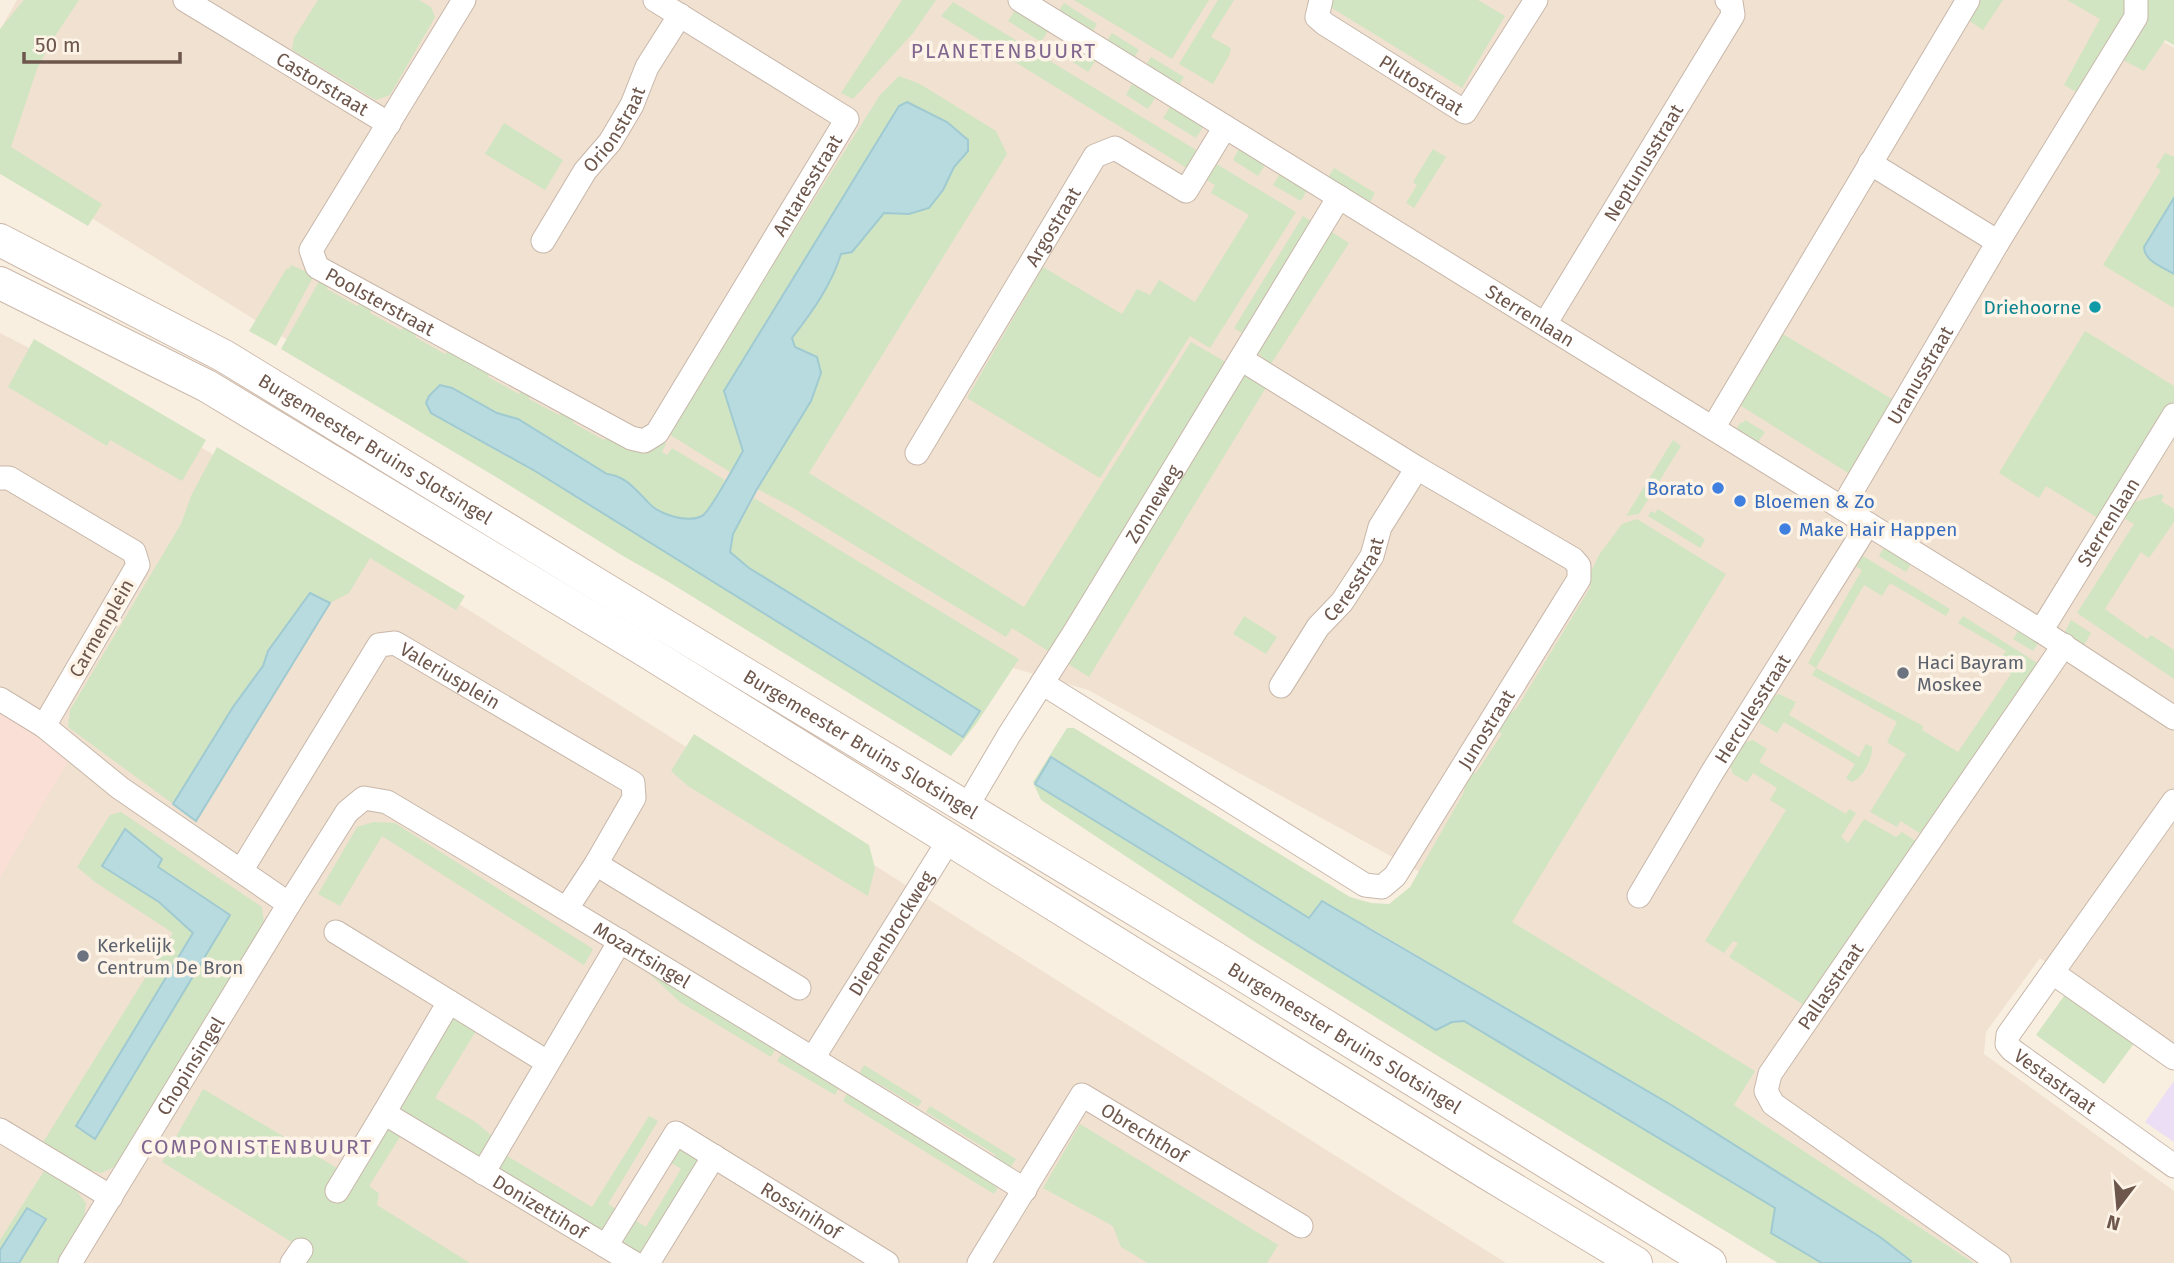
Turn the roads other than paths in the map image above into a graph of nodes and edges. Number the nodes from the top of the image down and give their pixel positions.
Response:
1 (185, 0) edge
2 (463, 0) edge
3 (655, 0) edge
4 (1020, 0) edge
5 (1321, 0) edge
6 (1536, 0) edge
7 (1727, 0) edge
8 (1968, 0) edge
9 (2136, 0) edge
10 (680, 15) junction
11 (388, 124) junction
12 (1225, 127) junction
13 (1870, 163) junction
14 (1339, 197) junction
15 (0, 240) edge
16 (543, 241) dead end
17 (1998, 242) junction
18 (0, 283) edge
19 (1545, 324) junction
20 (1241, 359) junction
21 (2174, 415) edge
22 (1713, 428) junction
23 (644, 441) joint
24 (917, 453) dead end
25 (1417, 468) junction
26 (0, 478) edge
27 (1842, 508) junction
28 (1868, 524) junction
29 (2041, 631) junction
30 (2064, 645) junction
31 (1042, 683) junction
32 (1282, 686) dead end
33 (0, 699) edge
34 (2174, 718) edge
35 (44, 726) junction
36 (2174, 801) edge
37 (966, 808) junction
38 (949, 839) junction
39 (596, 864) junction
40 (241, 871) junction
41 (1639, 896) dead end
42 (289, 904) junction
43 (567, 908) junction
44 (337, 932) dead end
45 (620, 941) junction
46 (2053, 973) junction
47 (799, 988) dead end
48 (449, 1002) junction
49 (813, 1058) junction
50 (2174, 1058) edge
51 (547, 1062) junction
52 (384, 1113) junction
53 (0, 1130) edge
54 (714, 1156) junction
55 (2174, 1166) edge
56 (483, 1172) junction
57 (1025, 1190) junction
58 (337, 1191) dead end
59 (111, 1197) junction
60 (1300, 1226) dead end
61 (606, 1246) junction
62 (70, 1263) edge
63 (634, 1263) edge
64 (648, 1263) edge
65 (887, 1263) edge
66 (979, 1263) edge
67 (1636, 1263) edge
68 (1710, 1263) edge
69 (1999, 1263) edge

1 - 11 street, Castorstraat
2 - 11 street, Poolsterstraat
3 - 10 street, Antaresstraat
4 - 12 street, Sterrenlaan
5 - 6 street, Plutostraat
7 - 19 street, Neptunusstraat
8 - 13 street
9 - 17 street, Uranusstraat
10 - 16 street, Orionstraat
10 - 23 street, Antaresstraat
11 - 23 street, Poolsterstraat
12 - 14 street, Sterrenlaan
12 - 24 street, Argostraat
13 - 17 street
13 - 22 street
14 - 19 street, Sterrenlaan
14 - 20 street, Zonneweg
15 - 37 main road, Burgemeester Bruins Slotsingel
17 - 27 street, Uranusstraat
18 - 38 main road, Burgemeester Bruins Slotsingel
19 - 22 street, Sterrenlaan
20 - 25 street, Junostraat
20 - 31 street, Zonneweg
21 - 29 street, Sterrenlaan
22 - 27 street, Sterrenlaan
25 - 31 street, Junostraat
25 - 32 street, Ceresstraat
26 - 35 street, Carmenplein
27 - 28 street, Sterrenlaan
28 - 29 street, Sterrenlaan
28 - 41 street, Herculesstraat
29 - 30 street, Sterrenlaan
30 - 34 street, Sterrenlaan
30 - 69 street, Pallasstraat
31 - 37 street, Zonneweg
33 - 35 street
35 - 40 street
36 - 46 street, Vestastraat
37 - 38 main road, Diepenbrockweg
37 - 68 main road, Burgemeester Bruins Slotsingel
38 - 49 street, Diepenbrockweg
38 - 67 main road, Burgemeester Bruins Slotsingel
39 - 40 street, Valeriusplein
39 - 43 street, Valeriusplein
39 - 47 street
40 - 42 street
42 - 43 street, Mozartsingel
42 - 59 street, Chopinsingel
43 - 45 street, Mozartsingel
44 - 48 street
45 - 49 street, Mozartsingel
45 - 51 street, Donizettihof
46 - 50 street
46 - 55 street, Vestastraat
48 - 51 street
48 - 52 street
49 - 57 street, Mozartsingel
51 - 56 street, Donizettihof
52 - 56 street, Donizettihof
52 - 58 street
53 - 59 street
54 - 61 street, Rossinihof
54 - 64 street
54 - 65 street, Rossinihof
56 - 61 street, Donizettihof
57 - 60 street, Obrechthof
57 - 66 street
59 - 62 street, Chopinsingel
61 - 63 street, Donizettihof

